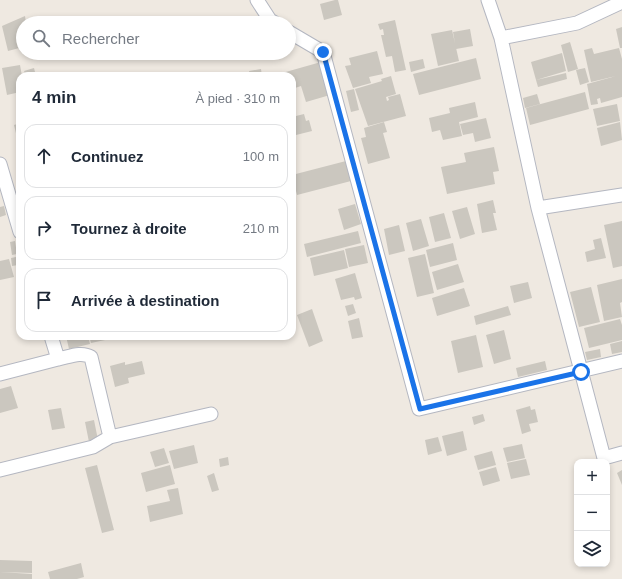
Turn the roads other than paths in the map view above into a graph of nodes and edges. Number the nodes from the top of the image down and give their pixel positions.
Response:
1 (257, 0) edge
2 (488, 0) edge
3 (622, 2) edge
4 (267, 16) edge
5 (296, 36) edge
6 (501, 38) junction
7 (0, 164) edge
8 (622, 195) edge
9 (538, 208) junction
10 (16, 218) edge
11 (52, 340) edge
12 (58, 359) junction
13 (622, 361) edge
14 (581, 372) junction
15 (0, 374) edge
16 (211, 414) dead end
17 (110, 437) junction
18 (622, 453) edge
19 (0, 470) edge

1 - 4 street
2 - 6 street
3 - 6 street
5 - 14 street
6 - 9 street
7 - 10 street
8 - 9 street
9 - 14 street
11 - 12 street
12 - 15 street
12 - 17 street
13 - 14 street
14 - 18 street
16 - 17 street
17 - 19 street

